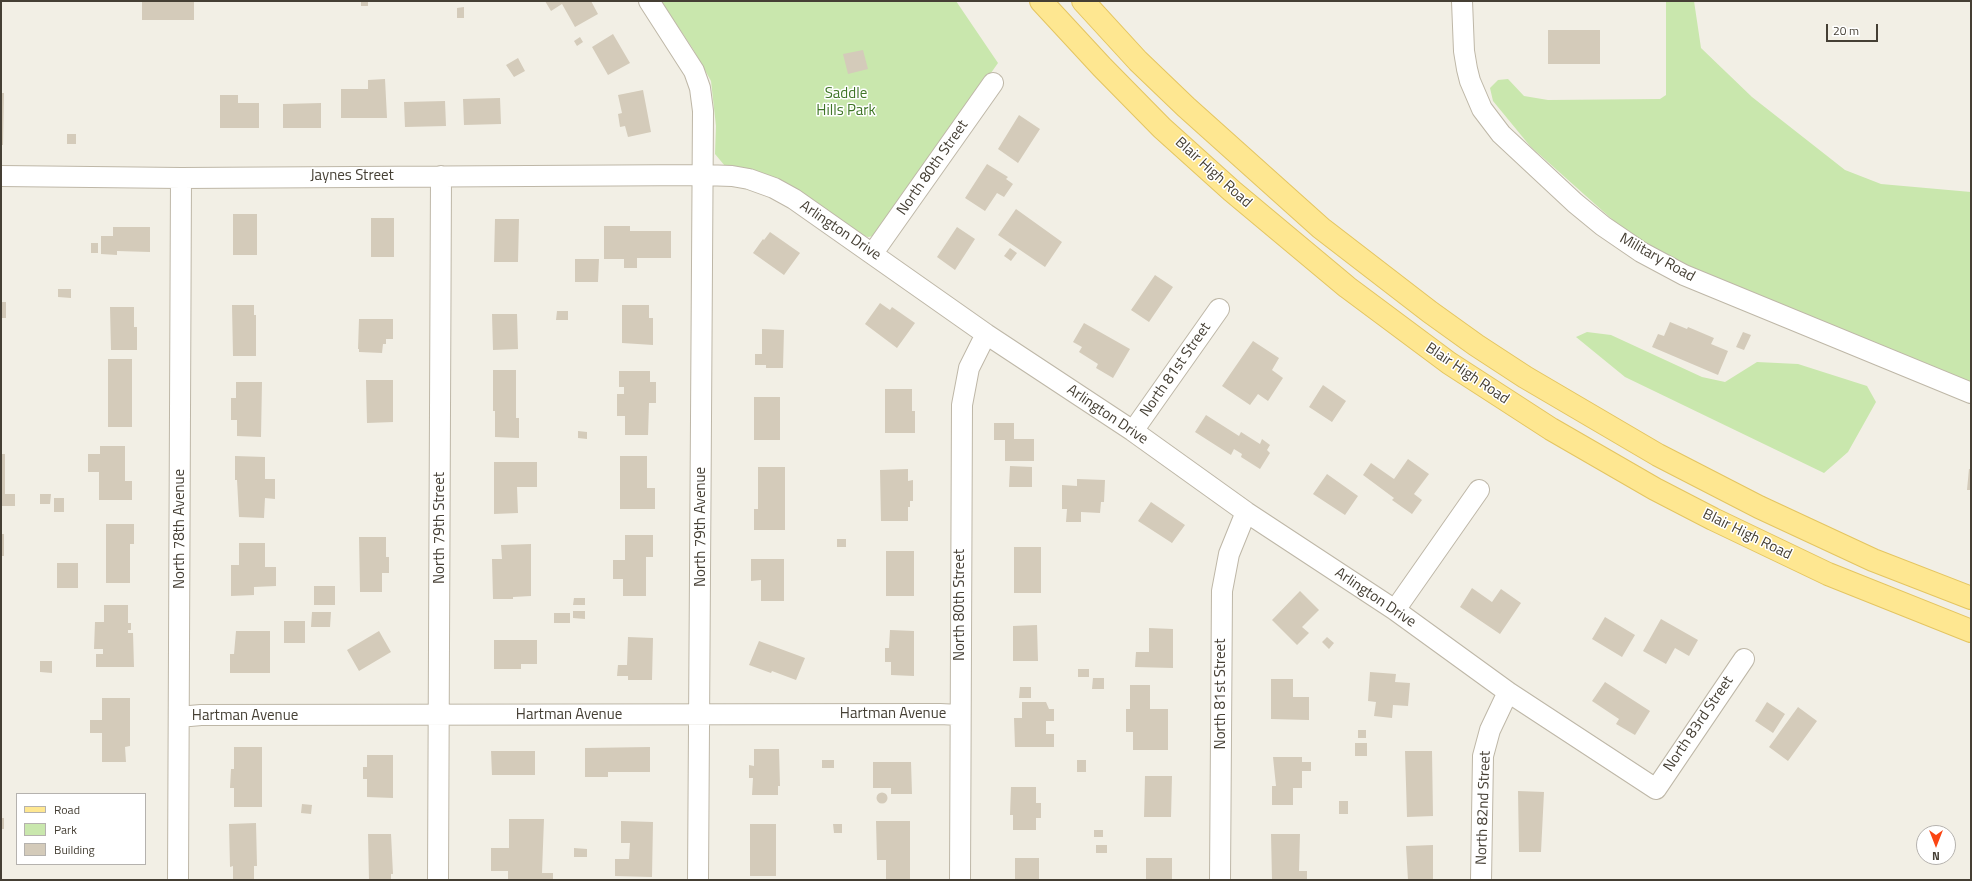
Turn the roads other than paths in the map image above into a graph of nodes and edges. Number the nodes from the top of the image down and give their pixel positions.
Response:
1 (649, 1) edge
2 (1041, 1) edge
3 (1083, 1) edge
4 (1462, 1) edge
5 (993, 83) dead end
6 (703, 175) junction
7 (1, 176) edge
8 (441, 176) junction
9 (181, 178) junction
10 (873, 253) junction
11 (1219, 309) dead end
12 (986, 334) junction
13 (1971, 393) edge
14 (1133, 431) junction
15 (1479, 490) dead end
16 (1246, 512) junction
17 (1971, 598) edge
18 (1395, 610) junction
19 (1971, 631) edge
20 (1744, 658) dead end
21 (1508, 692) junction
22 (700, 714) junction
23 (439, 715) junction
24 (959, 715) junction
25 (180, 717) junction
26 (1656, 789) joint
27 (178, 880) edge
28 (438, 880) edge
29 (698, 880) edge
30 (960, 880) edge
31 (1220, 880) edge
32 (1481, 880) edge

1 - 6 street
2 - 19 main road, Blair High Road
3 - 17 main road, Blair High Road
4 - 13 street, Military Road
5 - 10 street, North 80th Street
6 - 8 street, Jaynes Street
6 - 10 street, Arlington Drive
6 - 22 street, North 79th Avenue
7 - 9 street, Jaynes Street
8 - 9 street, Jaynes Street
8 - 23 street, North 79th Street
9 - 25 street, North 78th Avenue
10 - 12 street, Arlington Drive
11 - 14 street, North 81st Street
12 - 14 street, Arlington Drive
12 - 24 street, North 80th Street
14 - 16 street, Arlington Drive
15 - 18 street
16 - 18 street, Arlington Drive
16 - 31 street, North 81st Street
18 - 21 street, Arlington Drive
20 - 26 street, North 83rd Street
21 - 26 street, Arlington Drive
21 - 32 street, North 82nd Street
22 - 23 street, Hartman Avenue
22 - 24 street, Hartman Avenue
22 - 29 street, North 79th Avenue
23 - 25 street, Hartman Avenue
23 - 28 street, North 79th Street
24 - 30 street, North 80th Street
25 - 27 street, North 78th Avenue

